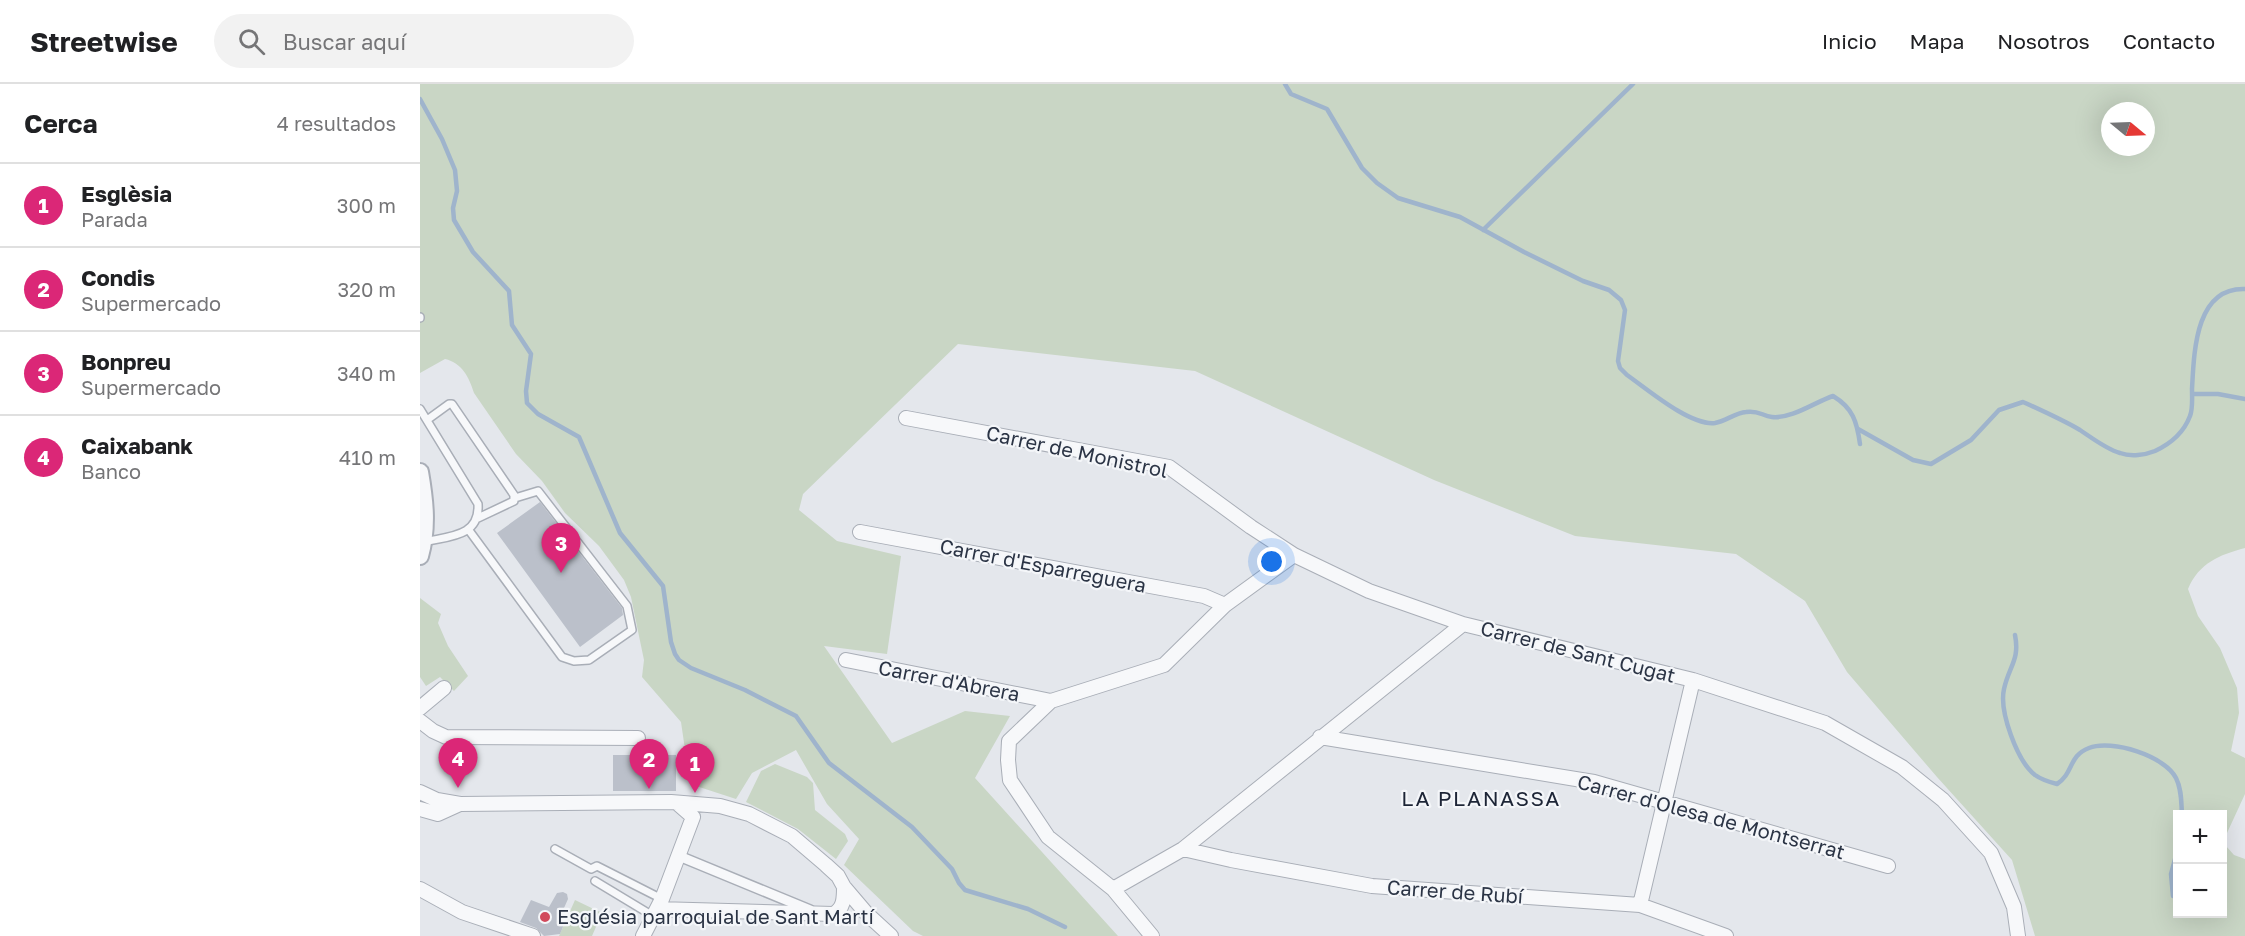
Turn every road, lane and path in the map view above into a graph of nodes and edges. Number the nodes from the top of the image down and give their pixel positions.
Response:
1 (420, 409) edge
2 (906, 418) dead end
3 (427, 420) junction
4 (420, 472) edge
5 (515, 498) junction
6 (478, 518) junction
7 (468, 529) junction
8 (860, 532) dead end
9 (422, 549) edge
10 (1294, 555) junction
11 (1225, 605) junction
12 (1463, 624) junction
13 (846, 660) dead end
14 (1693, 680) junction
15 (444, 688) dead end
16 (1051, 701) junction
17 (420, 708) edge
18 (420, 721) edge
19 (1320, 737) junction
20 (638, 738) dead end
21 (420, 792) edge
22 (677, 803) junction
23 (702, 803) junction
24 (1664, 803) junction
25 (460, 804) junction
26 (420, 809) edge
27 (693, 817) junction
28 (555, 849) dead end
29 (1183, 849) junction
30 (679, 856) junction
31 (1888, 866) dead end
32 (595, 881) dead end
33 (844, 887) junction
34 (420, 889) edge
35 (1113, 889) junction
36 (1640, 905) junction
37 (658, 908) junction
38 (838, 911) junction
39 (819, 914) junction
40 (867, 914) junction
41 (533, 936) edge
42 (643, 936) edge
43 (891, 936) edge
44 (1152, 936) edge
45 (1726, 936) edge
46 (2018, 936) edge

1 - 3 lane
2 - 10 street, Carrer de Monistrol
3 - 5 lane
3 - 6 lane
4 - 9 street
5 - 6 lane
5 - 7 lane
6 - 7 lane
7 - 9 lane
8 - 11 street, Carrer d'Esparreguera
10 - 11 street
10 - 12 street, Carrer de Monistrol
11 - 16 street
12 - 14 street, Carrer de Sant Cugat
12 - 19 street, Carrer de Sant Cugat
13 - 16 street, Carrer d'Abrera
14 - 24 street
14 - 46 street, Carrer de Sant Cugat
15 - 17 street
16 - 35 street
18 - 20 street
19 - 24 street, Carrer d'Olesa de Montserrat
19 - 29 street, Carrer de Sant Cugat
21 - 25 street
22 - 23 street
22 - 25 street
22 - 27 street
23 - 27 street
23 - 33 street
24 - 31 street, Carrer d'Olesa de Montserrat
24 - 36 street
25 - 26 street
27 - 30 street
28 - 37 lane
29 - 35 street, Carrer de Sant Cugat
29 - 36 street, Carrer de Rubí
30 - 37 street
30 - 39 street
32 - 37 lane
33 - 38 street
33 - 40 street
34 - 41 street
35 - 44 street
36 - 45 street, Carrer de Rubí
37 - 39 street
37 - 42 street
38 - 39 street
38 - 40 street
40 - 43 street

